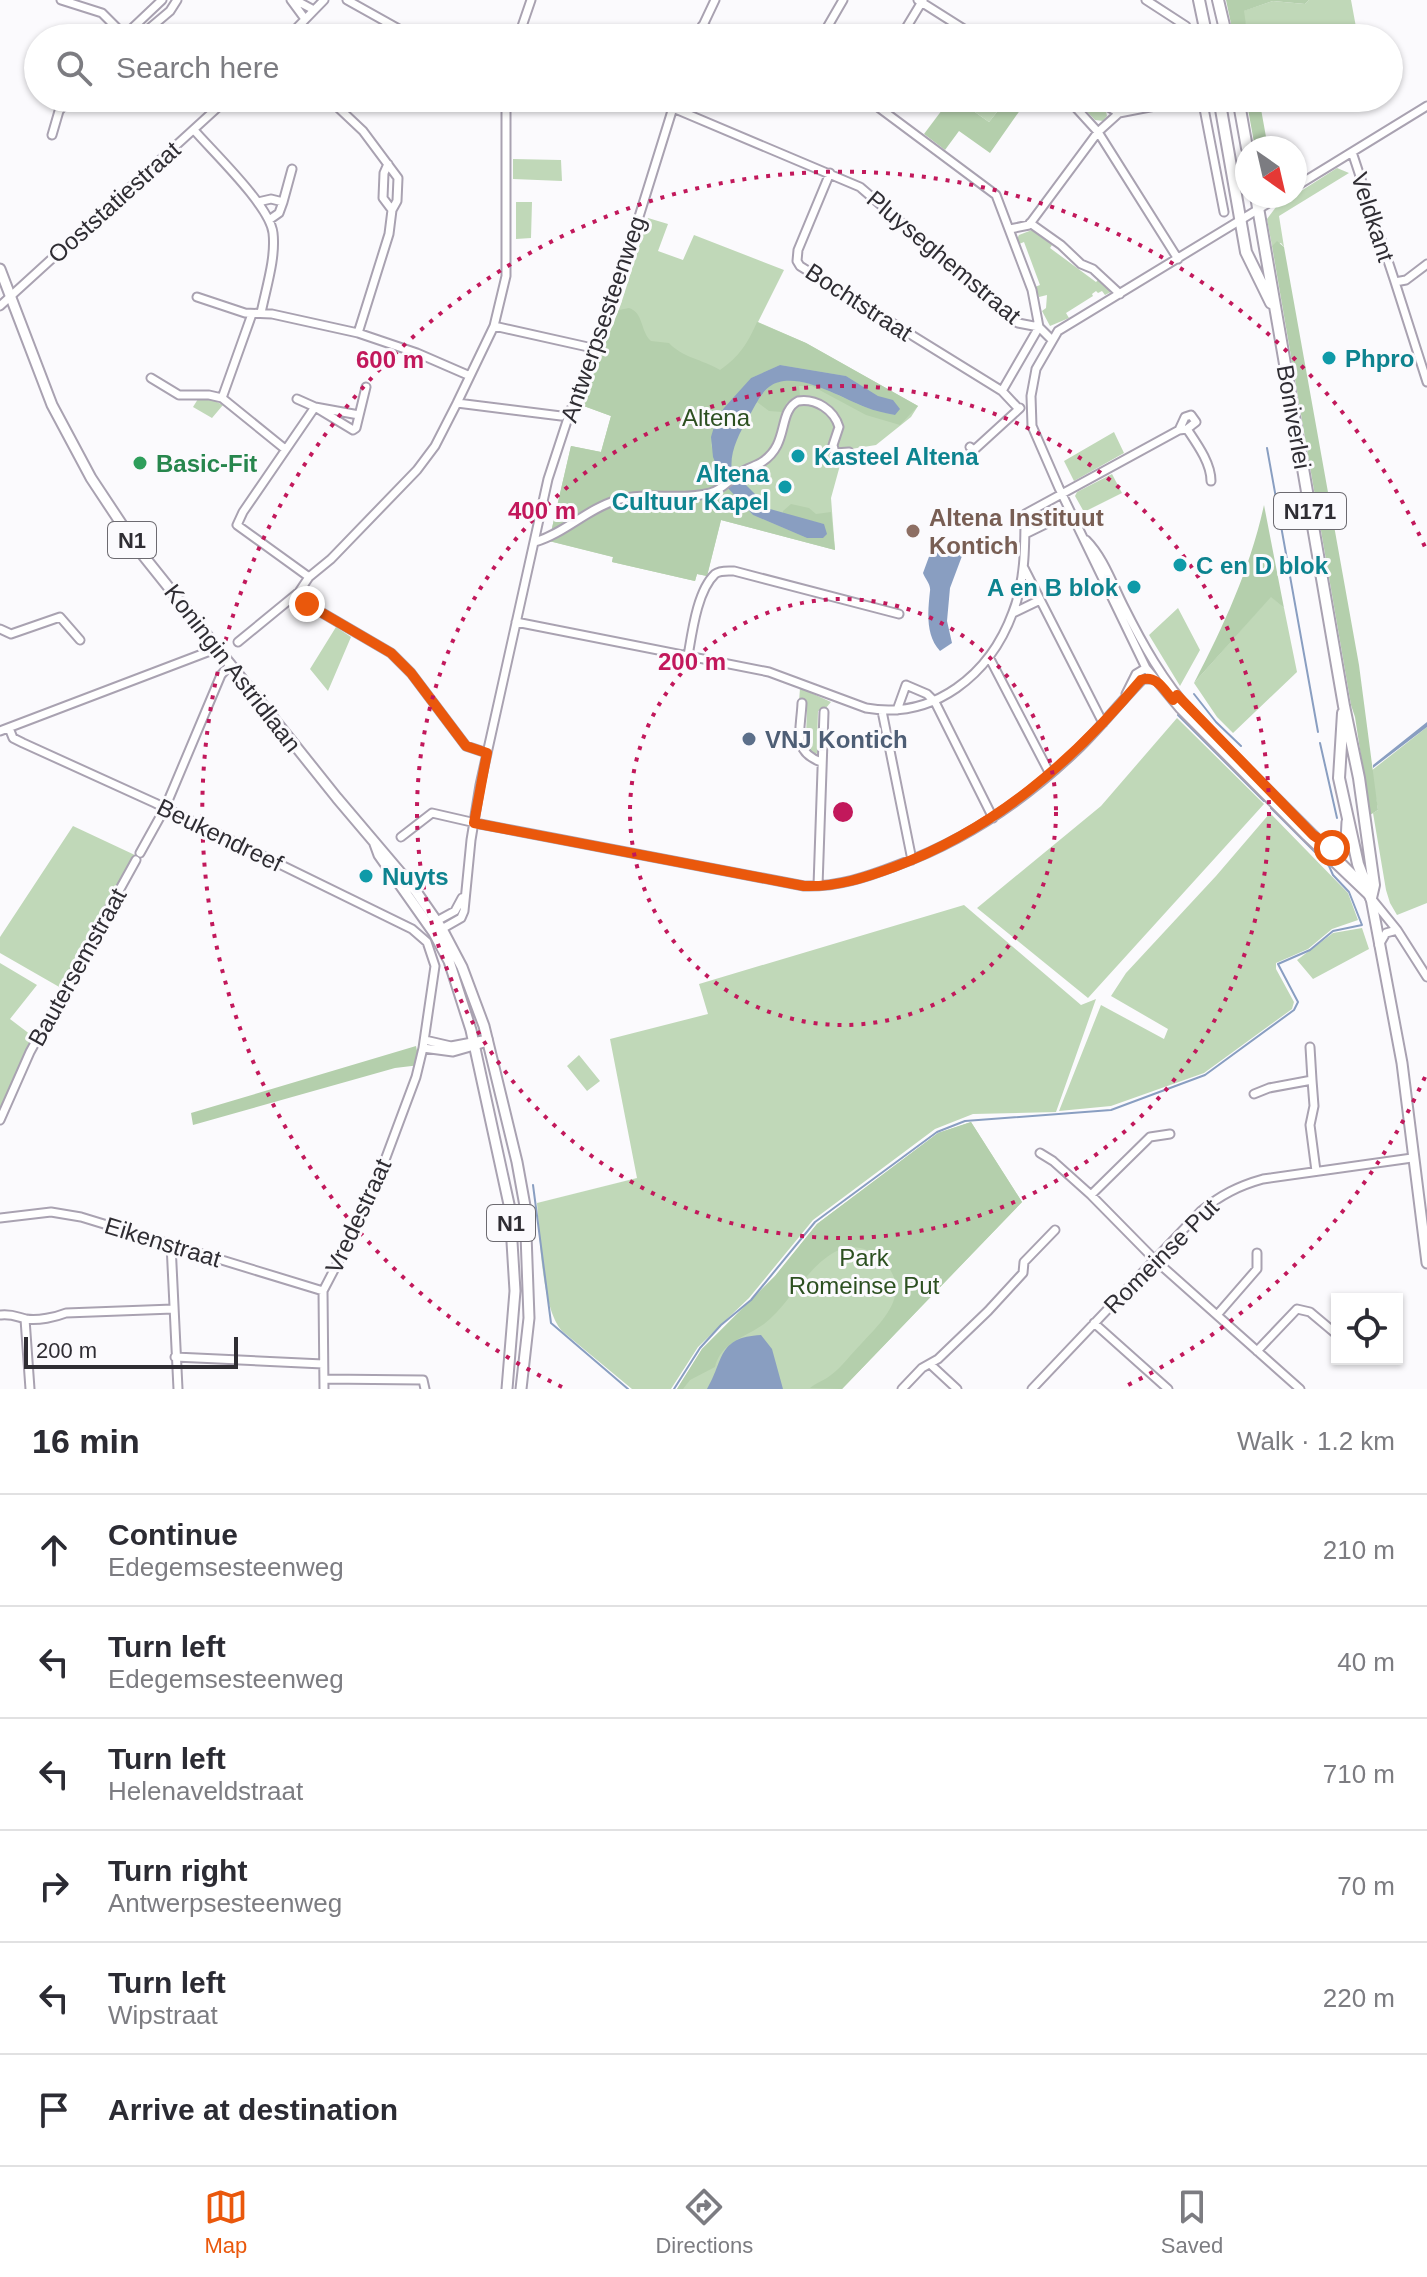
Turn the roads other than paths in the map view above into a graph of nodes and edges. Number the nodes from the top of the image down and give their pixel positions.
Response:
1 (61, 0) edge
2 (162, 0) edge
3 (177, 0) edge
4 (293, 0) edge
5 (324, 0) edge
6 (347, 0) edge
7 (531, 0) edge
8 (715, 0) edge
9 (843, 0) edge
10 (1146, 0) edge
11 (1199, 0) edge
12 (1218, 0) edge
13 (921, 1) edge
14 (314, 10) junction
15 (305, 19) junction
16 (113, 24) edge
17 (137, 24) edge
18 (155, 24) edge
19 (300, 24) edge
20 (390, 24) edge
21 (523, 24) edge
22 (703, 24) edge
23 (829, 24) edge
24 (908, 24) edge
25 (956, 24) edge
26 (1183, 24) edge
27 (1204, 24) edge
28 (1224, 24) edge
29 (1427, 106) edge
30 (59, 112) edge
31 (213, 112) edge
32 (343, 112) edge
33 (506, 112) edge
34 (672, 112) edge
35 (683, 112) edge
36 (885, 112) edge
37 (1080, 112) edge
38 (1124, 112) edge
39 (1205, 112) edge
40 (1221, 112) edge
41 (1241, 112) edge
42 (1119, 113) joint
43 (194, 130) junction
44 (1098, 132) junction
45 (52, 135) dead end
46 (1245, 136) edge
47 (1352, 152) junction
48 (388, 164) junction
49 (292, 169) dead end
50 (830, 173) junction
51 (1307, 180) edge
52 (258, 202) junction
53 (283, 202) junction
54 (1262, 208) edge
55 (392, 210) junction
56 (1259, 210) junction
57 (1224, 212) dead end
58 (269, 220) junction
59 (1241, 222) junction
60 (1030, 223) junction
61 (1010, 229) junction
62 (1178, 259) junction
63 (1427, 264) edge
64 (0, 269) edge
65 (1395, 282) junction
66 (1120, 294) junction
67 (10, 297) junction
68 (197, 297) dead end
69 (0, 306) edge
70 (256, 314) junction
71 (1276, 316) junction
72 (494, 326) junction
73 (1039, 327) junction
74 (358, 333) junction
75 (1051, 339) junction
76 (588, 347) dead end
77 (470, 376) junction
78 (151, 378) dead end
79 (1427, 382) edge
80 (366, 387) dead end
81 (1002, 391) junction
82 (222, 398) junction
83 (297, 399) dead end
84 (457, 403) junction
85 (315, 407) junction
86 (1018, 408) junction
87 (1030, 408) junction
88 (359, 415) junction
89 (561, 416) dead end
90 (970, 447) dead end
91 (285, 449) junction
92 (849, 452) dead end
93 (1211, 481) dead end
94 (1062, 494) junction
95 (1070, 512) junction
96 (1025, 534) junction
97 (1082, 536) junction
98 (535, 542) junction
99 (1024, 568) junction
100 (309, 577) junction
101 (299, 592) junction
102 (1040, 600) junction
103 (1013, 613) junction
104 (899, 614) dead end
105 (516, 622) junction
106 (0, 629) edge
107 (80, 640) dead end
108 (238, 642) dead end
109 (218, 648) junction
110 (688, 656) junction
111 (989, 657) junction
112 (231, 664) junction
113 (1146, 668) junction
114 (1158, 676) junction
115 (1124, 698) junction
116 (1175, 698) junction
117 (935, 702) junction
118 (802, 703) dead end
119 (1344, 706) junction
120 (897, 710) junction
121 (882, 711) junction
122 (824, 712) dead end
123 (1103, 723) junction
124 (4, 729) edge
125 (483, 752) junction
126 (821, 762) junction
127 (1050, 774) junction
128 (165, 808) junction
129 (1346, 812) junction
130 (993, 818) junction
131 (474, 823) junction
132 (401, 837) dead end
133 (1329, 848) junction
134 (912, 860) junction
135 (1374, 885) junction
136 (818, 886) junction
137 (1371, 898) junction
138 (1386, 914) junction
139 (436, 927) junction
140 (1397, 930) junction
141 (1379, 945) junction
142 (430, 948) joint
143 (1427, 977) edge
144 (488, 1041) junction
145 (424, 1044) junction
146 (474, 1044) junction
147 (1310, 1047) dead end
148 (1312, 1080) junction
149 (1254, 1094) dead end
150 (0, 1120) edge
151 (1170, 1134) dead end
152 (1040, 1153) dead end
153 (1412, 1158) junction
154 (1316, 1171) junction
155 (1091, 1195) junction
156 (0, 1218) edge
157 (1425, 1227) edge
158 (1055, 1230) dead end
159 (171, 1244) junction
160 (1257, 1253) dead end
161 (1155, 1260) junction
162 (1427, 1263) edge
163 (323, 1291) junction
164 (173, 1309) junction
165 (1, 1315) edge
166 (1217, 1315) junction
167 (25, 1319) junction
168 (1094, 1323) junction
169 (1331, 1330) edge
170 (1257, 1351) junction
171 (175, 1357) junction
172 (323, 1364) junction
173 (930, 1364) junction
174 (324, 1379) junction
175 (30, 1389) edge
176 (178, 1389) edge
177 (324, 1389) edge
178 (425, 1389) edge
179 (507, 1389) edge
180 (521, 1389) edge
181 (902, 1389) edge
182 (957, 1389) edge
183 (1032, 1389) edge
184 (1168, 1389) edge
185 (1300, 1389) edge

1 - 16 street
2 - 17 street
3 - 18 street
4 - 14 street
4 - 15 street
5 - 14 street
6 - 20 street
7 - 21 street
8 - 22 street
9 - 23 street
10 - 26 street
11 - 27 highway
12 - 28 highway
13 - 24 street
13 - 25 street
14 - 15 street
15 - 19 street
29 - 47 street
30 - 45 street
31 - 43 street, Ooststatiestraat
32 - 48 street
33 - 72 street
34 - 98 street, Antwerpsesteenweg
35 - 50 street, Pluyseghemstraat
36 - 61 street
37 - 44 street
38 - 42 street
39 - 57 street
40 - 59 highway, N171
41 - 46 highway
42 - 44 street
43 - 52 street
43 - 67 street, Ooststatiestraat
44 - 60 street
44 - 62 street
47 - 51 street
47 - 65 street, Veldkant
48 - 55 street
48 - 55 street
49 - 53 street
50 - 73 street, Pluyseghemstraat
50 - 81 street, Bochtstraat
52 - 53 street
52 - 58 street
53 - 58 street
54 - 56 street
55 - 74 street
56 - 59 street
56 - 71 highway, Boniverlei / N171
58 - 70 street
59 - 62 street
59 - 71 highway, Boniverlei / N171
60 - 61 street
60 - 66 street
61 - 73 street
62 - 66 street
63 - 65 street, Veldkant
64 - 67 main road, Koningin Astridlaan / N1
65 - 79 street, Veldkant
66 - 75 street
67 - 69 street, Ooststatiestraat
67 - 109 main road, Koningin Astridlaan / N1
68 - 70 street
70 - 74 street
70 - 82 street
71 - 119 highway, Boniverlei / N171
72 - 76 street
72 - 77 street
73 - 75 street
73 - 81 street
74 - 77 street
75 - 87 street
77 - 84 street
78 - 82 street
80 - 88 street
81 - 86 street
82 - 91 street
83 - 85 street
84 - 89 street
84 - 100 street
85 - 88 street
85 - 88 street
85 - 91 street
86 - 87 street
86 - 90 street
87 - 94 street
91 - 100 street
92 - 98 street
93 - 94 street
94 - 95 street
94 - 96 street
95 - 96 street
95 - 97 street
96 - 99 street
97 - 113 street
97 - 114 street
98 - 105 street, Antwerpsesteenweg
99 - 102 street
99 - 103 street
100 - 101 street
101 - 108 street
101 - 125 street
102 - 103 street
102 - 123 street
103 - 111 street
104 - 110 street
105 - 110 street
105 - 125 street, Antwerpsesteenweg
106 - 107 street
109 - 112 main road, Koningin Astridlaan / N1
109 - 124 street
110 - 121 street
111 - 117 street
111 - 127 street
112 - 128 street, Bautersemstraat
112 - 139 main road, Koningin Astridlaan / N1
113 - 114 street
113 - 115 street
114 - 115 street
114 - 116 street
115 - 123 street
116 - 133 street
116 - 137 street
117 - 120 street
117 - 120 street
117 - 130 street
118 - 126 street
119 - 129 highway, Boniverlei / N171
119 - 135 highway, Boniverlei / N171
120 - 121 street
121 - 134 street
122 - 126 street
123 - 127 street
124 - 128 street, Beukendreef
125 - 131 street, Antwerpsesteenweg
126 - 136 street
127 - 130 street
128 - 142 street, Beukendreef
128 - 150 street, Bautersemstraat
129 - 133 street, Boniverlei
129 - 137 highway, Boniverlei / N171
130 - 134 street
131 - 132 street
131 - 136 street
131 - 139 street, Antwerpsesteenweg
133 - 137 street
134 - 136 street
135 - 137 highway, Boniverlei / N171
135 - 138 street
137 - 138 street
137 - 141 main road, Boniverlei / N171
138 - 140 street
139 - 144 main road, N1
139 - 146 main road, N1
140 - 141 street
140 - 143 street
141 - 153 main road, Boniverlei / N171
142 - 145 street, Vredestraat
144 - 146 street
144 - 180 main road, N1
145 - 146 street
145 - 163 street, Vredestraat
146 - 179 main road, N1
147 - 148 street
148 - 149 street
148 - 154 street
151 - 155 street
152 - 155 street
153 - 154 street, Romeinse Put
153 - 157 main road, Boniverlei / N171
154 - 161 street, Romeinse Put
155 - 161 street
156 - 159 street, Eikenstraat
157 - 162 main road, Boniverlei / N171
158 - 173 street
159 - 163 street, Eikenstraat
159 - 164 street
160 - 166 street
161 - 166 street
161 - 168 street, Romeinse Put
163 - 172 street, Vredestraat
164 - 167 street
164 - 171 street
165 - 167 street
166 - 170 street
167 - 175 street
168 - 183 street, Romeinse Put
168 - 184 street
169 - 170 street
170 - 185 street
171 - 172 street
171 - 176 street
172 - 174 street, Vredestraat
173 - 181 street
173 - 182 street
174 - 177 street, Vredestraat
174 - 178 street

